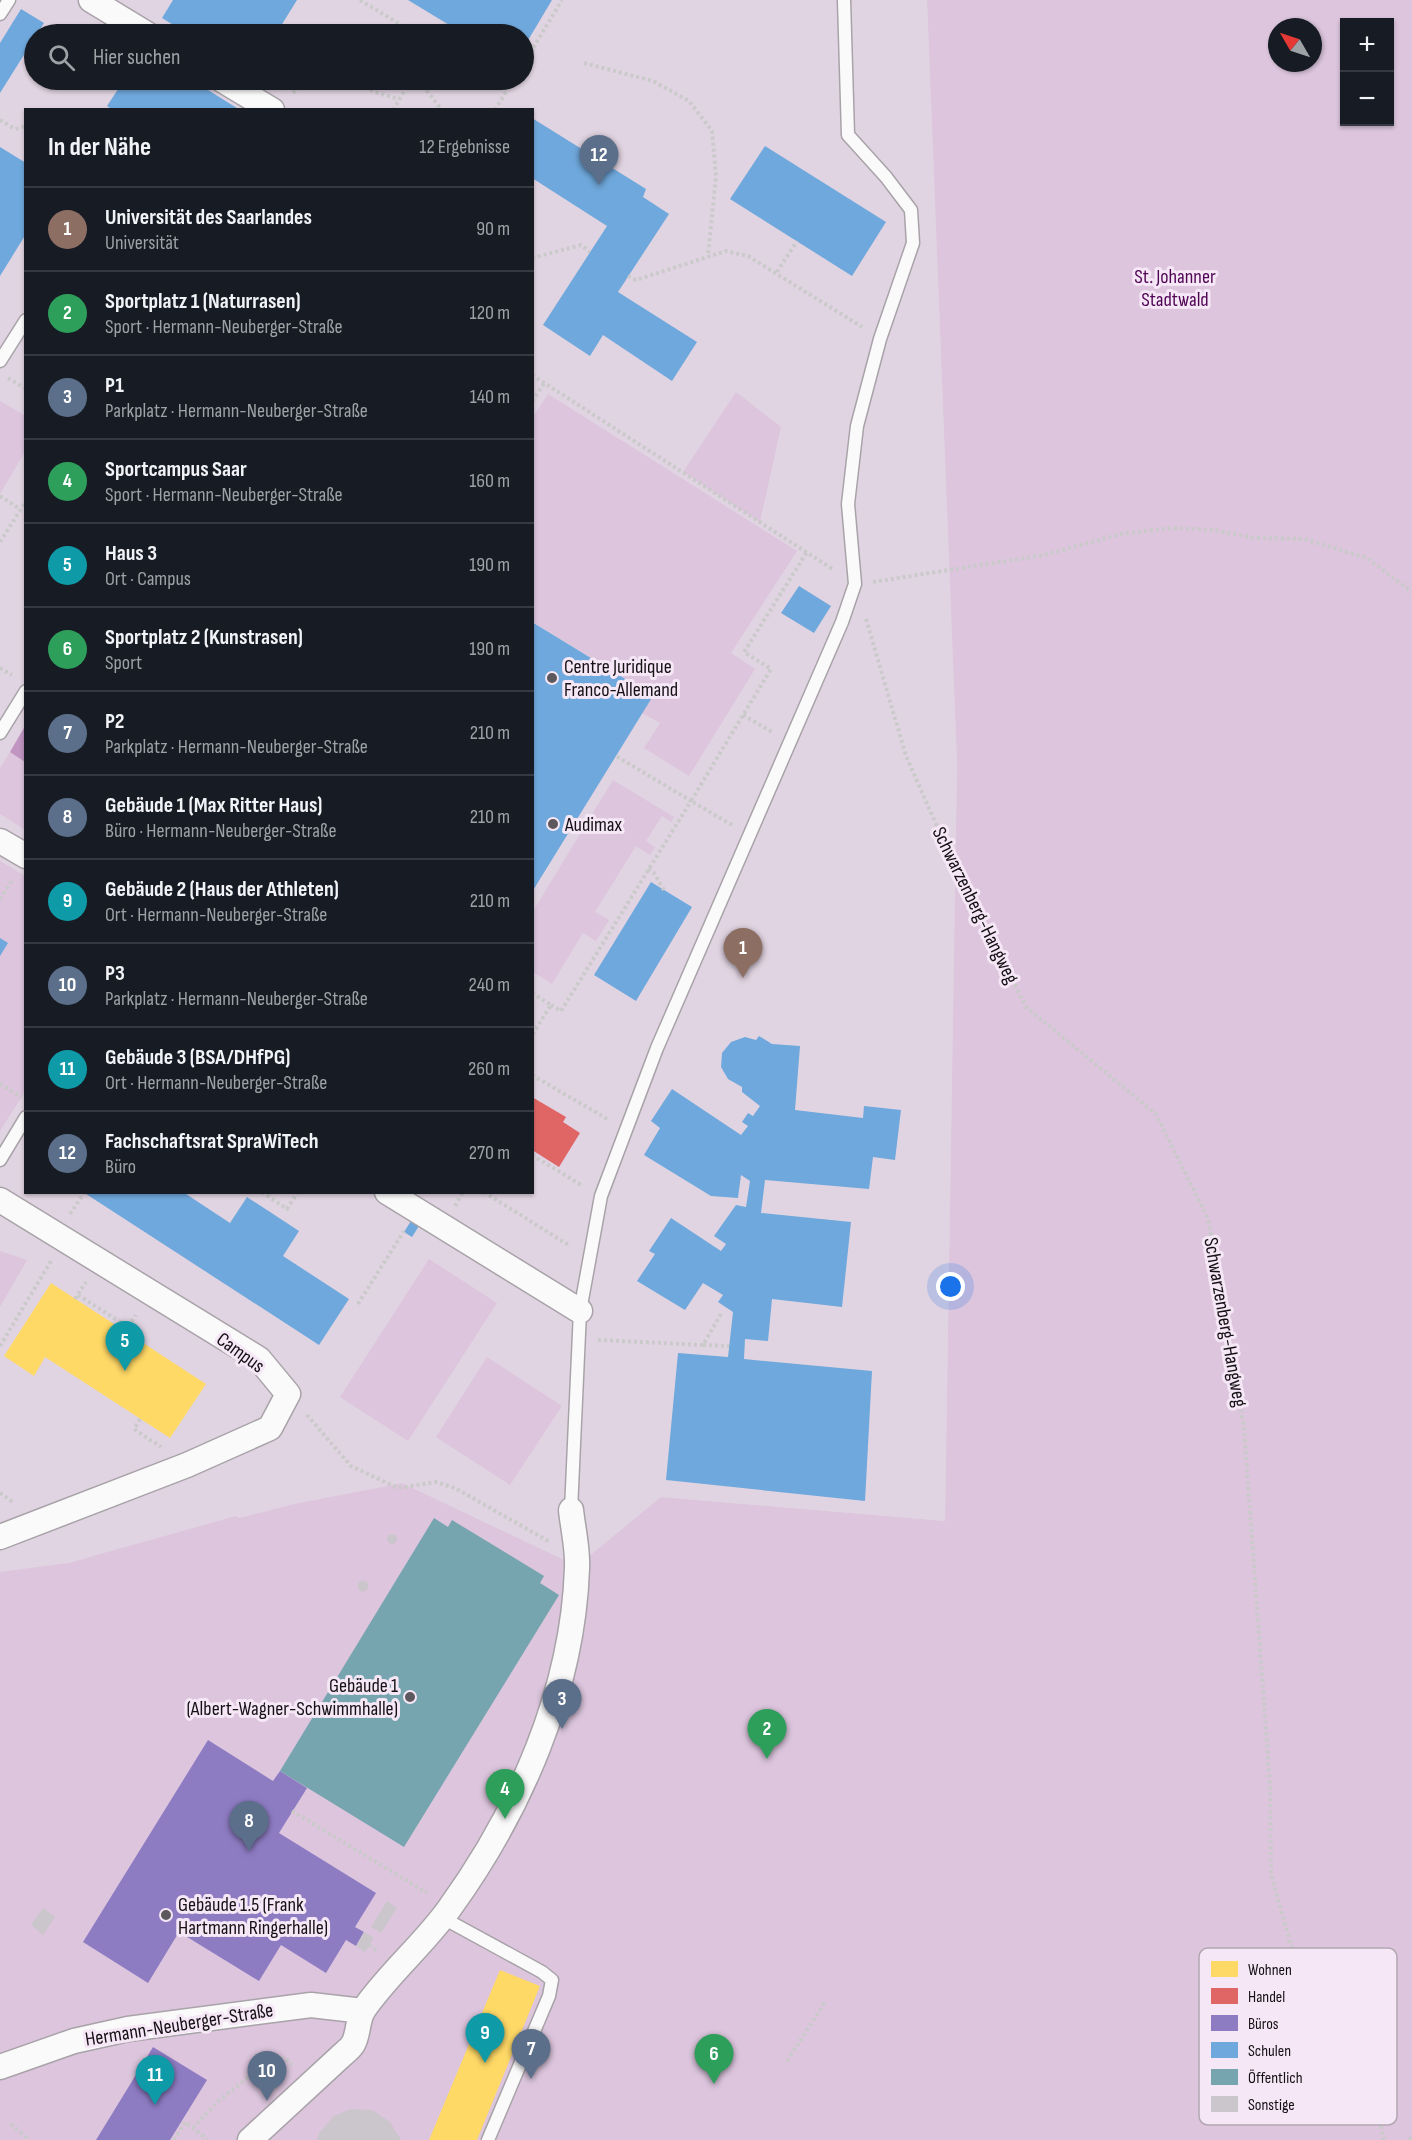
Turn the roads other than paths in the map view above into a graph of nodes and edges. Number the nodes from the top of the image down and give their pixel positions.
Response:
1 (9, 0) edge
2 (91, 0) edge
3 (844, 0) edge
4 (0, 14) edge
5 (131, 24) edge
6 (239, 90) edge
7 (269, 108) edge
8 (24, 323) edge
9 (0, 361) edge
10 (24, 693) edge
11 (0, 733) edge
12 (0, 841) edge
13 (24, 855) edge
14 (24, 1120) edge
15 (0, 1160) edge
16 (390, 1194) edge
17 (0, 1200) edge
18 (580, 1311) junction
19 (571, 1510) joint
20 (0, 1537) edge
21 (447, 1912) junction
22 (363, 2011) junction
23 (0, 2067) edge
24 (250, 2140) edge
25 (488, 2140) edge

1 - 4 lane
2 - 5 street
3 - 18 lane
6 - 7 street
8 - 9 lane
10 - 11 lane
12 - 13 street
14 - 15 lane
16 - 18 street
17 - 20 street, Campus
18 - 19 lane
19 - 21 street
21 - 22 street
21 - 25 lane
22 - 23 street, Hermann-Neuberger-Straße
22 - 24 street

